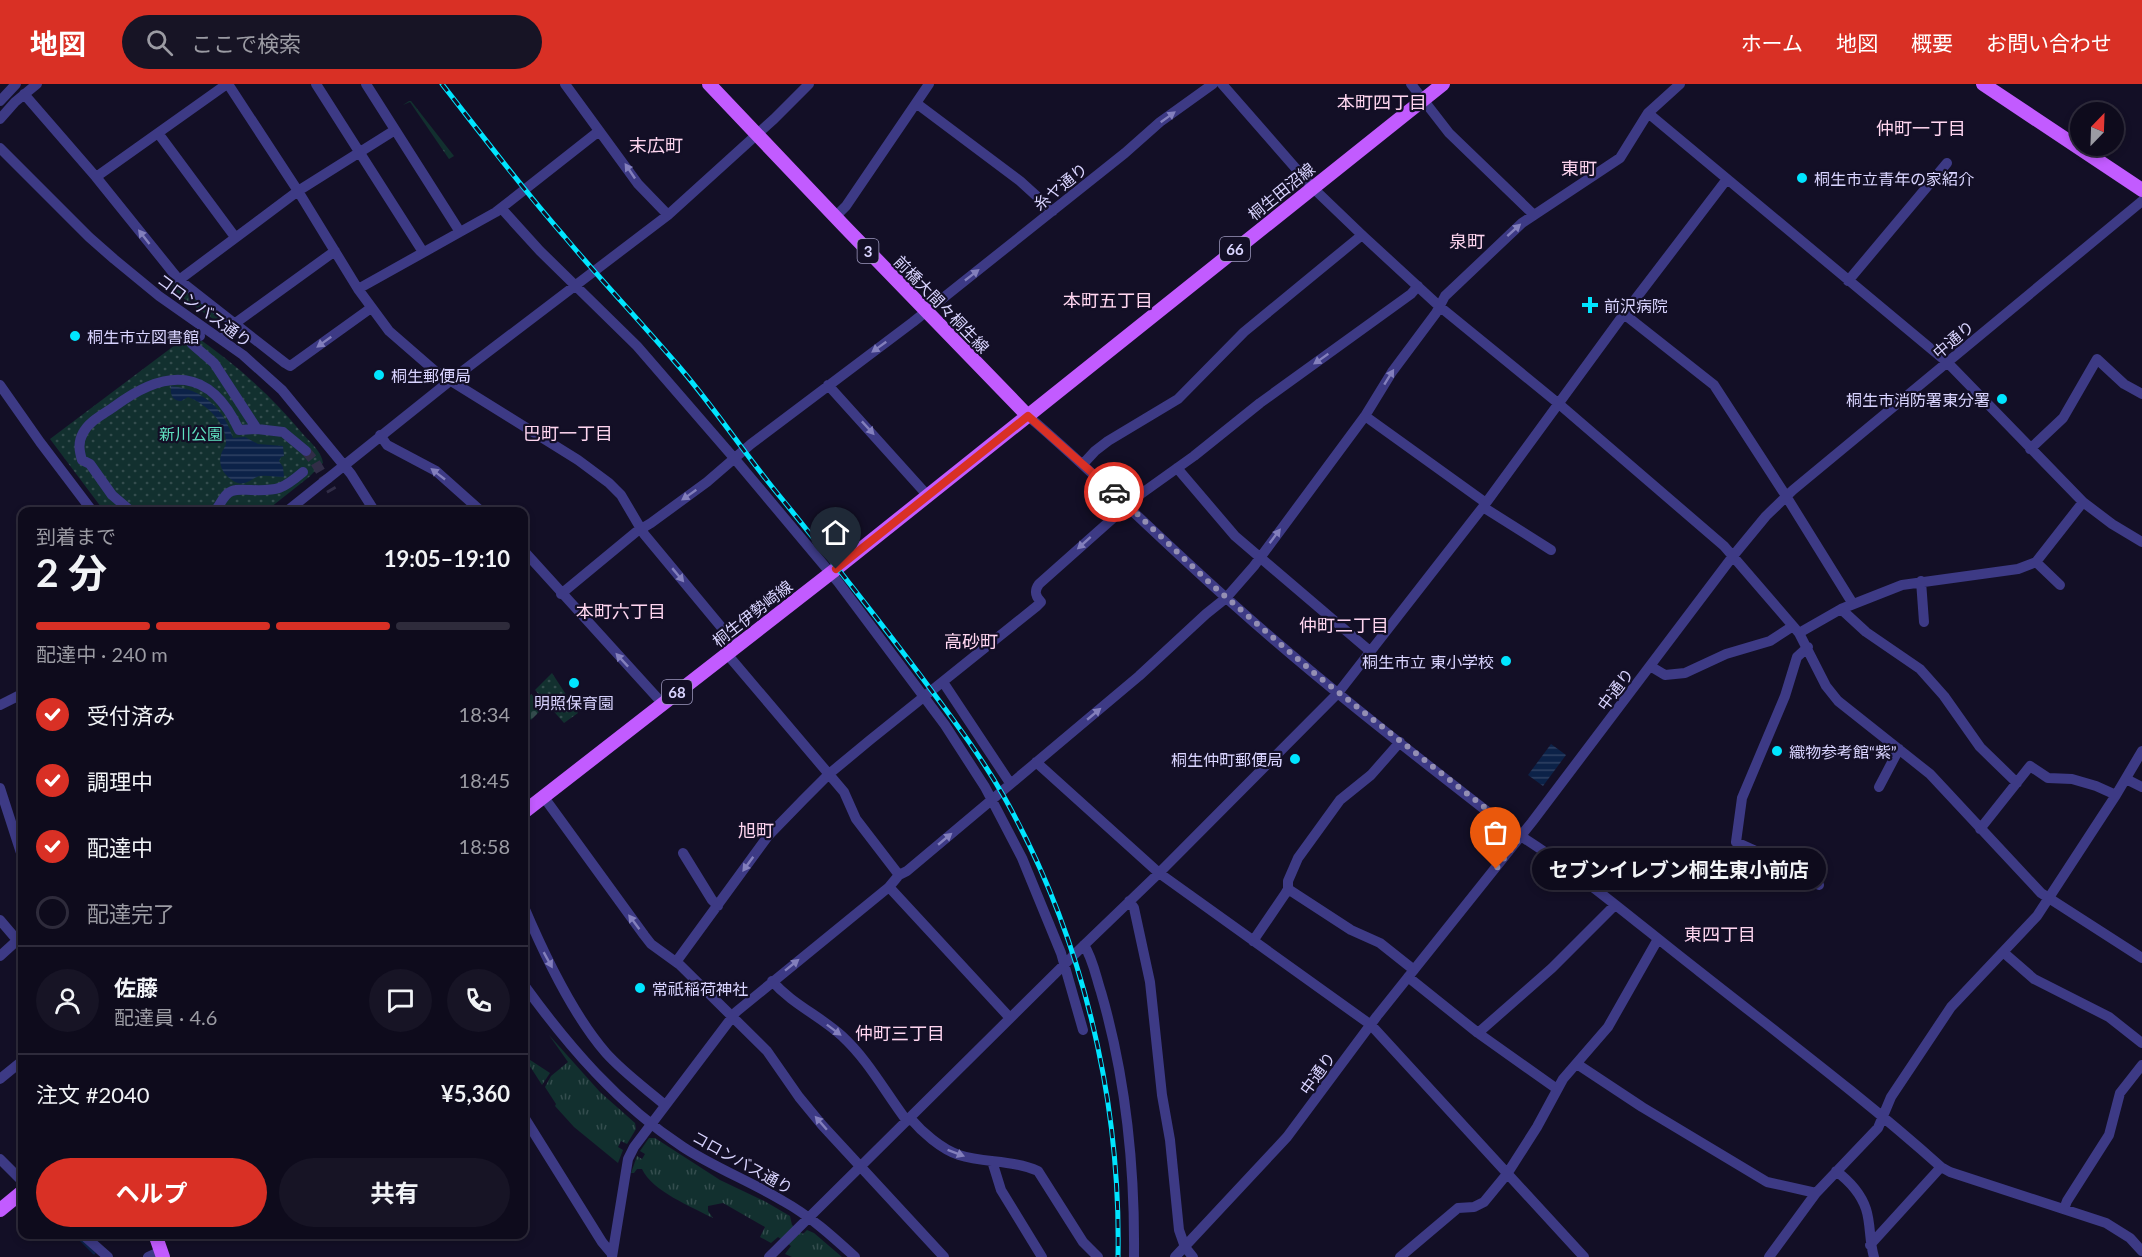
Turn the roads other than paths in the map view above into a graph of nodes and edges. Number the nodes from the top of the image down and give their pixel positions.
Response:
1 (15, 84) edge
2 (37, 84) edge
3 (227, 84) edge
4 (316, 84) edge
5 (366, 84) edge
6 (565, 84) edge
7 (709, 84) edge
8 (809, 84) edge
9 (929, 84) edge
10 (1214, 84) edge
11 (1222, 84) edge
12 (1411, 84) edge
13 (1443, 84) edge
14 (1680, 84) edge
15 (1983, 84) edge
16 (24, 94) junction
17 (1423, 100) junction
18 (0, 102) edge
19 (916, 103) junction
20 (1648, 113) junction
21 (0, 120) edge
22 (395, 130) junction
23 (599, 131) junction
24 (158, 133) junction
25 (757, 134) junction
26 (0, 148) edge
27 (360, 153) junction
28 (1947, 163) dead end
29 (96, 177) junction
30 (1727, 179) junction
31 (1312, 187) junction
32 (2142, 190) edge
33 (298, 191) junction
34 (2142, 201) edge
35 (501, 208) junction
36 (1053, 210) junction
37 (668, 215) junction
38 (1534, 215) junction
39 (835, 217) junction
40 (459, 232) junction
41 (1362, 236) junction
42 (235, 237) junction
43 (335, 251) junction
44 (423, 252) junction
45 (179, 280) junction
46 (1848, 281) junction
47 (575, 286) junction
48 (1418, 286) junction
49 (358, 289) junction
50 (1439, 306) junction
51 (371, 308) junction
52 (926, 311) junction
53 (1624, 314) junction
54 (234, 323) junction
55 (200, 336) dead end
56 (220, 338) junction
57 (1948, 363) junction
58 (451, 380) junction
59 (0, 385) edge
60 (828, 385) junction
61 (2142, 394) edge
62 (1559, 404) junction
63 (1028, 416) junction
64 (1365, 416) junction
65 (257, 429) junction
66 (380, 435) junction
67 (2030, 449) junction
68 (306, 451) tunnel mouth
69 (734, 458) junction
70 (344, 464) junction
71 (1083, 465) junction
72 (1177, 468) junction
73 (303, 472) dead end
74 (928, 496) junction
75 (1786, 496) junction
76 (2083, 502) junction
77 (1128, 505) junction
78 (1485, 505) junction
79 (89, 507) edge
80 (126, 507) edge
81 (220, 507) edge
82 (292, 507) edge
83 (372, 507) edge
84 (476, 507) edge
85 (641, 529) junction
86 (2142, 542) edge
87 (1551, 550) dead end
88 (528, 556) edge
89 (1733, 556) junction
90 (1260, 558) junction
91 (2037, 562) junction
92 (831, 573) junction
93 (1921, 581) junction
94 (2060, 585) dead end
95 (561, 594) junction
96 (1226, 598) junction
97 (1853, 604) junction
98 (1841, 609) junction
99 (1924, 622) dead end
100 (1796, 629) junction
101 (1808, 646) junction
102 (732, 650) junction
103 (1371, 652) junction
104 (1650, 666) junction
105 (943, 682) junction
106 (1338, 693) junction
107 (18, 696) edge
108 (924, 697) junction
109 (662, 703) junction
110 (0, 705) edge
111 (1400, 742) junction
112 (1899, 749) junction
113 (2142, 751) edge
114 (1036, 762) junction
115 (829, 774) junction
116 (2126, 779) junction
117 (1010, 783) junction
118 (2017, 783) junction
119 (1879, 787) dead end
120 (2142, 787) edge
121 (0, 789) edge
122 (2116, 795) junction
123 (543, 796) junction
124 (992, 799) junction
125 (528, 809) edge
126 (1980, 829) junction
127 (1521, 836) junction
128 (18, 844) edge
129 (683, 853) dead end
130 (1159, 873) junction
131 (899, 875) junction
132 (1819, 885) dead end
133 (889, 887) junction
134 (1288, 889) junction
135 (2049, 899) junction
136 (1129, 901) junction
137 (1615, 905) junction
138 (718, 906) junction
139 (528, 916) edge
140 (0, 920) edge
141 (18, 936) edge
142 (1658, 939) junction
143 (18, 940) edge
144 (1253, 941) junction
145 (1084, 945) junction
146 (2003, 952) junction
147 (0, 956) edge
148 (2142, 958) edge
149 (676, 962) junction
150 (1065, 964) junction
151 (1411, 974) junction
152 (772, 981) junction
153 (528, 990) edge
154 (731, 1017) junction
155 (1010, 1018) junction
156 (1371, 1025) junction
157 (1083, 1030) dead end
158 (1478, 1033) junction
159 (2142, 1043) edge
160 (18, 1064) edge
161 (1577, 1064) junction
162 (2142, 1065) edge
163 (0, 1079) edge
164 (1557, 1089) junction
165 (665, 1105) junction
166 (1882, 1116) junction
167 (908, 1120) junction
168 (528, 1123) edge
169 (651, 1124) junction
170 (0, 1159) edge
171 (992, 1161) junction
172 (860, 1166) junction
173 (1941, 1167) junction
174 (1836, 1171) junction
175 (1507, 1174) junction
176 (18, 1177) edge
177 (1816, 1193) junction
178 (18, 1195) edge
179 (2064, 1209) junction
180 (0, 1210) edge
181 (809, 1217) junction
182 (88, 1239) edge
183 (1870, 1245) junction
184 (1185, 1247) junction
185 (2142, 1251) edge
186 (612, 1255) edge
187 (108, 1257) edge
188 (769, 1257) edge
189 (855, 1257) edge
190 (944, 1257) edge
191 (1042, 1257) edge
192 (1098, 1257) edge
193 (1134, 1257) edge
194 (1175, 1257) edge
195 (1193, 1257) edge
196 (1400, 1257) edge
197 (1584, 1257) edge
198 (1769, 1257) edge
199 (1874, 1257) edge

1 - 18 street
2 - 16 street
3 - 24 street
3 - 33 street
4 - 27 street
5 - 22 street
6 - 23 street
7 - 25 main road, 前橋大間々桐生線 / 3
8 - 25 street
9 - 19 street
36 -> 10 street, 糸ヤ通り
11 - 31 street
12 - 17 street
13 - 17 main road, 桐生田沼線 / 66
14 - 20 street
15 - 32 main road
16 - 21 street
16 - 29 street
17 - 31 main road, 桐生田沼線 / 66
17 - 38 street
19 - 36 street
19 - 39 street
20 - 30 street
20 - 38 street
22 - 27 street
22 - 40 street
23 - 35 street
37 -> 23 street
24 - 29 street
24 - 42 street
25 - 37 street
25 - 39 main road, 前橋大間々桐生線 / 3
26 - 56 street, コロンバス通り
27 - 33 street
27 - 44 street
28 - 46 street
45 -> 29 street
30 - 46 street
30 - 53 street
31 - 41 street
31 - 63 main road, 桐生田沼線 / 66
33 - 42 street
33 - 43 street
34 - 57 street, 中通り
35 - 40 street
35 - 47 street
52 -> 36 street, 糸ヤ通り
37 - 47 street
50 -> 38 street
39 - 52 main road, 前橋大間々桐生線 / 3
40 - 44 street
41 - 48 street
41 - 71 street
42 - 45 street
43 - 49 street
43 - 54 street
44 - 49 street
45 - 54 street
46 - 57 street
47 - 58 street
47 - 69 street
48 - 50 street
48 -> 72 street
49 - 51 street
50 - 62 street
64 -> 50 street
51 -> 54 street
51 - 58 street
52 -> 60 street, 糸ヤ通り
52 - 63 main road, 前橋大間々桐生線 / 3
53 - 62 street
53 - 75 street
54 - 56 street
55 - 65 street
56 - 70 street, コロンバス通り
57 - 67 street
57 - 75 street, 中通り
58 - 66 street
58 - 85 street
59 - 79 street
60 - 69 street, 糸ヤ通り
60 -> 74 street
61 - 67 street
62 - 78 street
62 - 89 street
63 - 71 street
63 - 74 main road, 桐生伊勢崎線 / 68
64 - 78 street
90 -> 64 street
65 - 68 street
65 - 80 street
66 - 70 street
84 -> 66 street
67 - 76 street
69 -> 85 street, 糸ヤ通り
69 - 92 street
70 - 82 street
70 - 83 street, コロンバス通り
71 - 77 street
72 - 77 street
72 - 90 street
73 - 81 street
74 - 92 main road, 桐生伊勢崎線 / 68
75 - 89 street, 中通り
75 - 97 street
76 - 86 street
76 - 91 street
77 - 96 street
77 -> 105 street
78 - 87 street
78 - 103 street
85 - 95 street, 糸ヤ通り
85 -> 102 street
88 - 95 street
89 - 100 street
89 - 104 street, 中通り
90 - 96 street
90 - 103 street
91 - 93 street
91 - 94 street
92 - 102 main road, 桐生伊勢崎線 / 68
92 - 108 street
93 - 97 street
93 - 99 street
109 -> 95 street
96 - 106 street
114 -> 96 street
97 - 98 street
98 - 100 street
98 - 118 street
100 - 101 street
100 - 104 street
101 - 112 street
101 - 132 street
102 - 109 main road, 桐生伊勢崎線 / 68
102 - 115 street
103 - 106 street
104 - 127 street, 中通り
105 - 108 street
105 - 117 street
106 - 111 street
106 - 130 street
107 - 110 street
108 - 115 street
108 - 124 street
109 - 123 main road, 桐生伊勢崎線 / 68
111 - 127 street
111 - 134 street
112 - 119 street
112 - 126 street
113 - 116 street
114 - 117 street
114 - 130 street
115 - 131 street
115 -> 138 street
116 - 120 street
116 - 122 street
117 - 124 street
118 - 122 street
118 - 126 street
121 - 128 street
122 - 135 street
123 - 125 main road, 桐生伊勢崎線 / 68
149 -> 123 street
131 -> 124 street
124 - 150 street
126 - 135 street
127 - 137 street
127 - 151 street, 中通り
129 - 138 street
130 - 136 street
130 - 144 street
131 - 133 street
152 -> 133 street
133 - 155 street
134 - 144 street
134 - 151 street
135 - 146 street
135 - 148 street
136 - 145 street
136 - 184 street
137 - 142 street
137 - 158 street
138 - 149 street
139 -> 165 street
140 - 141 street
142 - 161 street
142 - 166 street
143 - 147 street
144 - 156 street
145 - 150 street
145 - 193 street
146 - 159 street
146 - 166 street
149 - 154 street
150 - 155 street
150 - 157 street
151 - 156 street, 中通り
151 - 158 street
152 - 154 street
152 -> 167 street
153 - 169 street, コロンバス通り
154 - 165 street
172 -> 154 street
155 - 167 street
156 - 175 street
156 - 184 street, 中通り
158 - 164 street
160 - 163 street
161 - 164 street
161 - 177 street
162 - 179 street
164 - 175 street
165 - 169 street
166 - 173 street
166 - 174 street
167 -> 171 street
167 - 172 street
168 - 186 street
169 - 181 street, コロンバス通り
169 - 186 street
170 - 176 street
171 - 191 street
171 - 192 street
172 - 181 street
172 - 190 street
173 - 179 street
173 - 183 street
174 - 177 street
174 - 183 street
175 - 196 street
175 - 197 street
177 - 198 street
178 - 180 main road
179 - 185 street
181 - 188 street
181 - 189 street, コロンバス通り
182 - 187 street
183 - 199 street
184 - 194 street, 中通り
184 - 195 street

